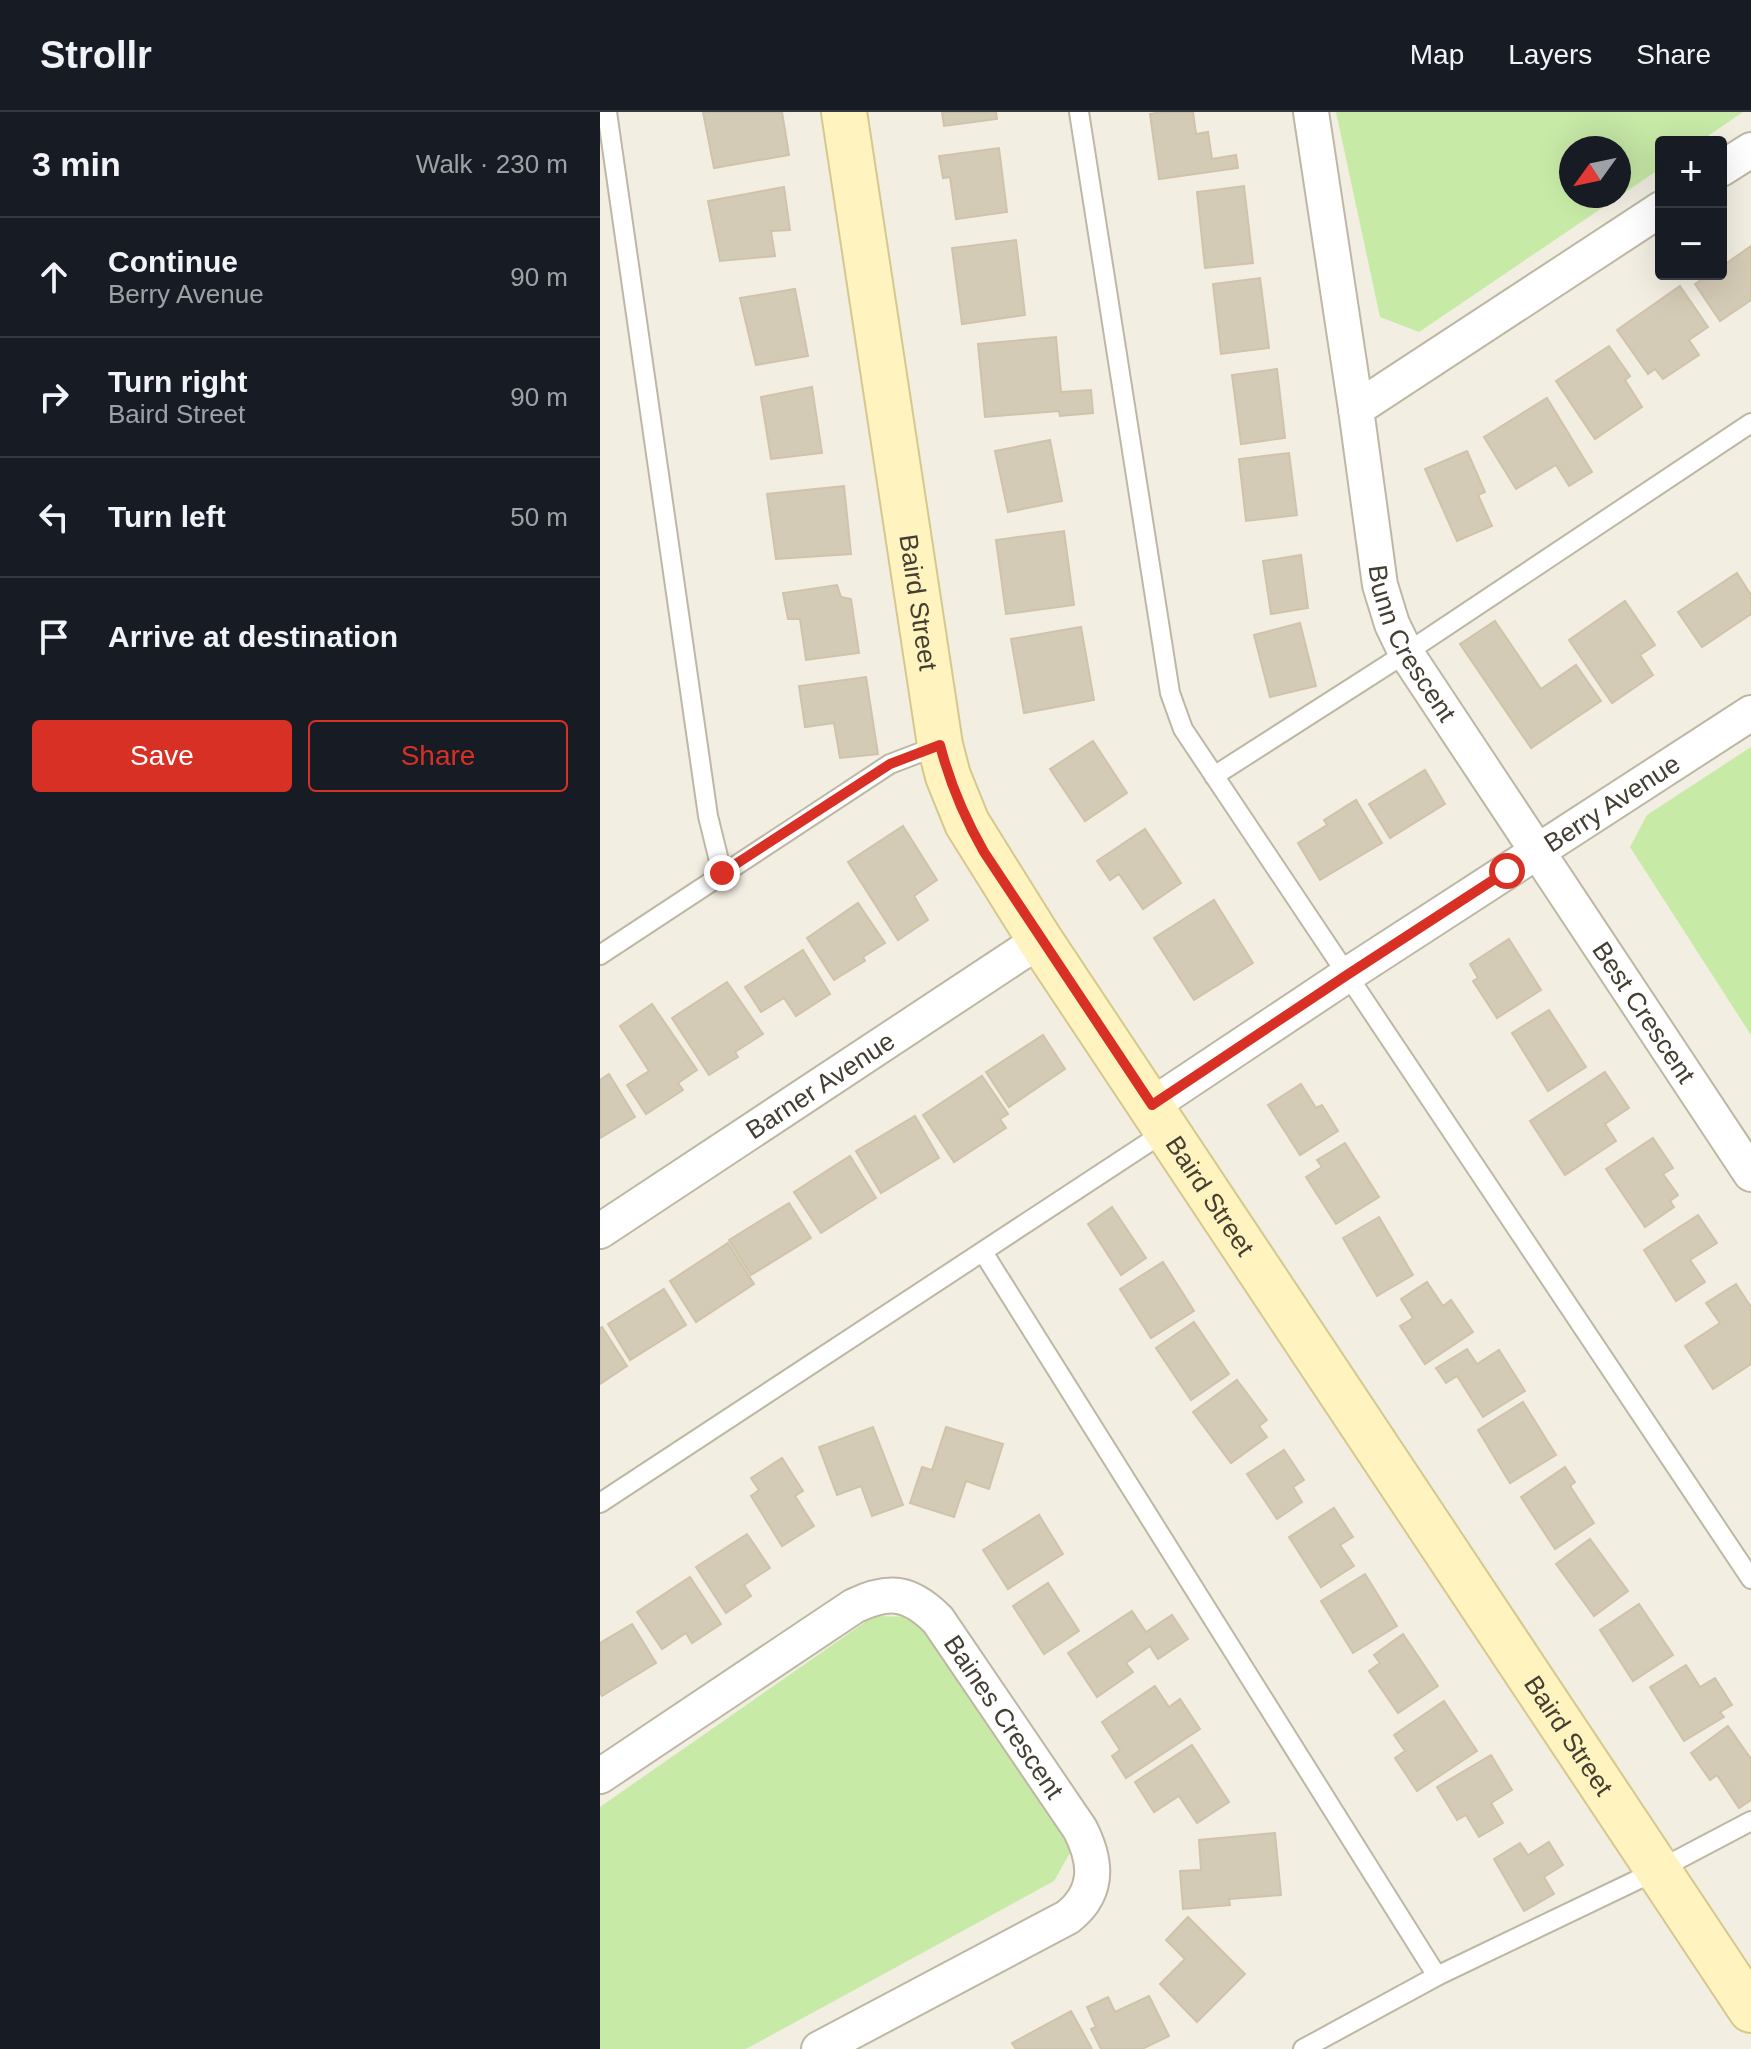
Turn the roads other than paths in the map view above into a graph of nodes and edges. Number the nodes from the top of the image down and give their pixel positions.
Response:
1 (607, 112) edge
2 (844, 112) edge
3 (1079, 112) edge
4 (1311, 112) edge
5 (1751, 150) edge
6 (1727, 165) edge
7 (1655, 213) edge
8 (1356, 409) junction
9 (1751, 423) edge
10 (1406, 653) junction
11 (1751, 713) edge
12 (940, 745) junction
13 (1214, 776) junction
14 (1538, 852) junction
15 (722, 873) junction
16 (1040, 940) junction
17 (600, 955) edge
18 (1347, 975) junction
19 (1160, 1118) junction
20 (1751, 1174) edge
21 (600, 1231) edge
22 (983, 1252) junction
23 (600, 1503) edge
24 (1751, 1579) edge
25 (600, 1776) edge
26 (1751, 1821) edge
27 (1658, 1870) junction
28 (1437, 1976) junction
29 (1751, 2010) edge
30 (819, 2049) edge
31 (1303, 2049) edge

1 - 15 lane
2 - 12 street, Baird Street
3 - 13 lane
4 - 8 street, Bunn Crescent
5 - 6 street
7 - 8 street
8 - 10 street, Bunn Crescent
9 - 10 lane
10 - 13 lane
10 - 14 street, Bunn Crescent
11 - 14 street, Berry Avenue
12 - 15 lane
12 - 16 street, Baird Street
13 - 18 lane
14 - 18 street, Berry Avenue
14 - 20 street, Best Crescent
15 - 17 lane
16 - 19 street, Baird Street
16 - 21 street, Barner Avenue
18 - 19 street, Berry Avenue
18 - 24 lane
19 - 22 lane
19 - 27 street, Baird Street
22 - 23 lane
22 - 28 lane
25 - 30 street, Baines Crescent
26 - 27 lane
27 - 28 lane
27 - 29 street, Baird Street
28 - 31 lane

